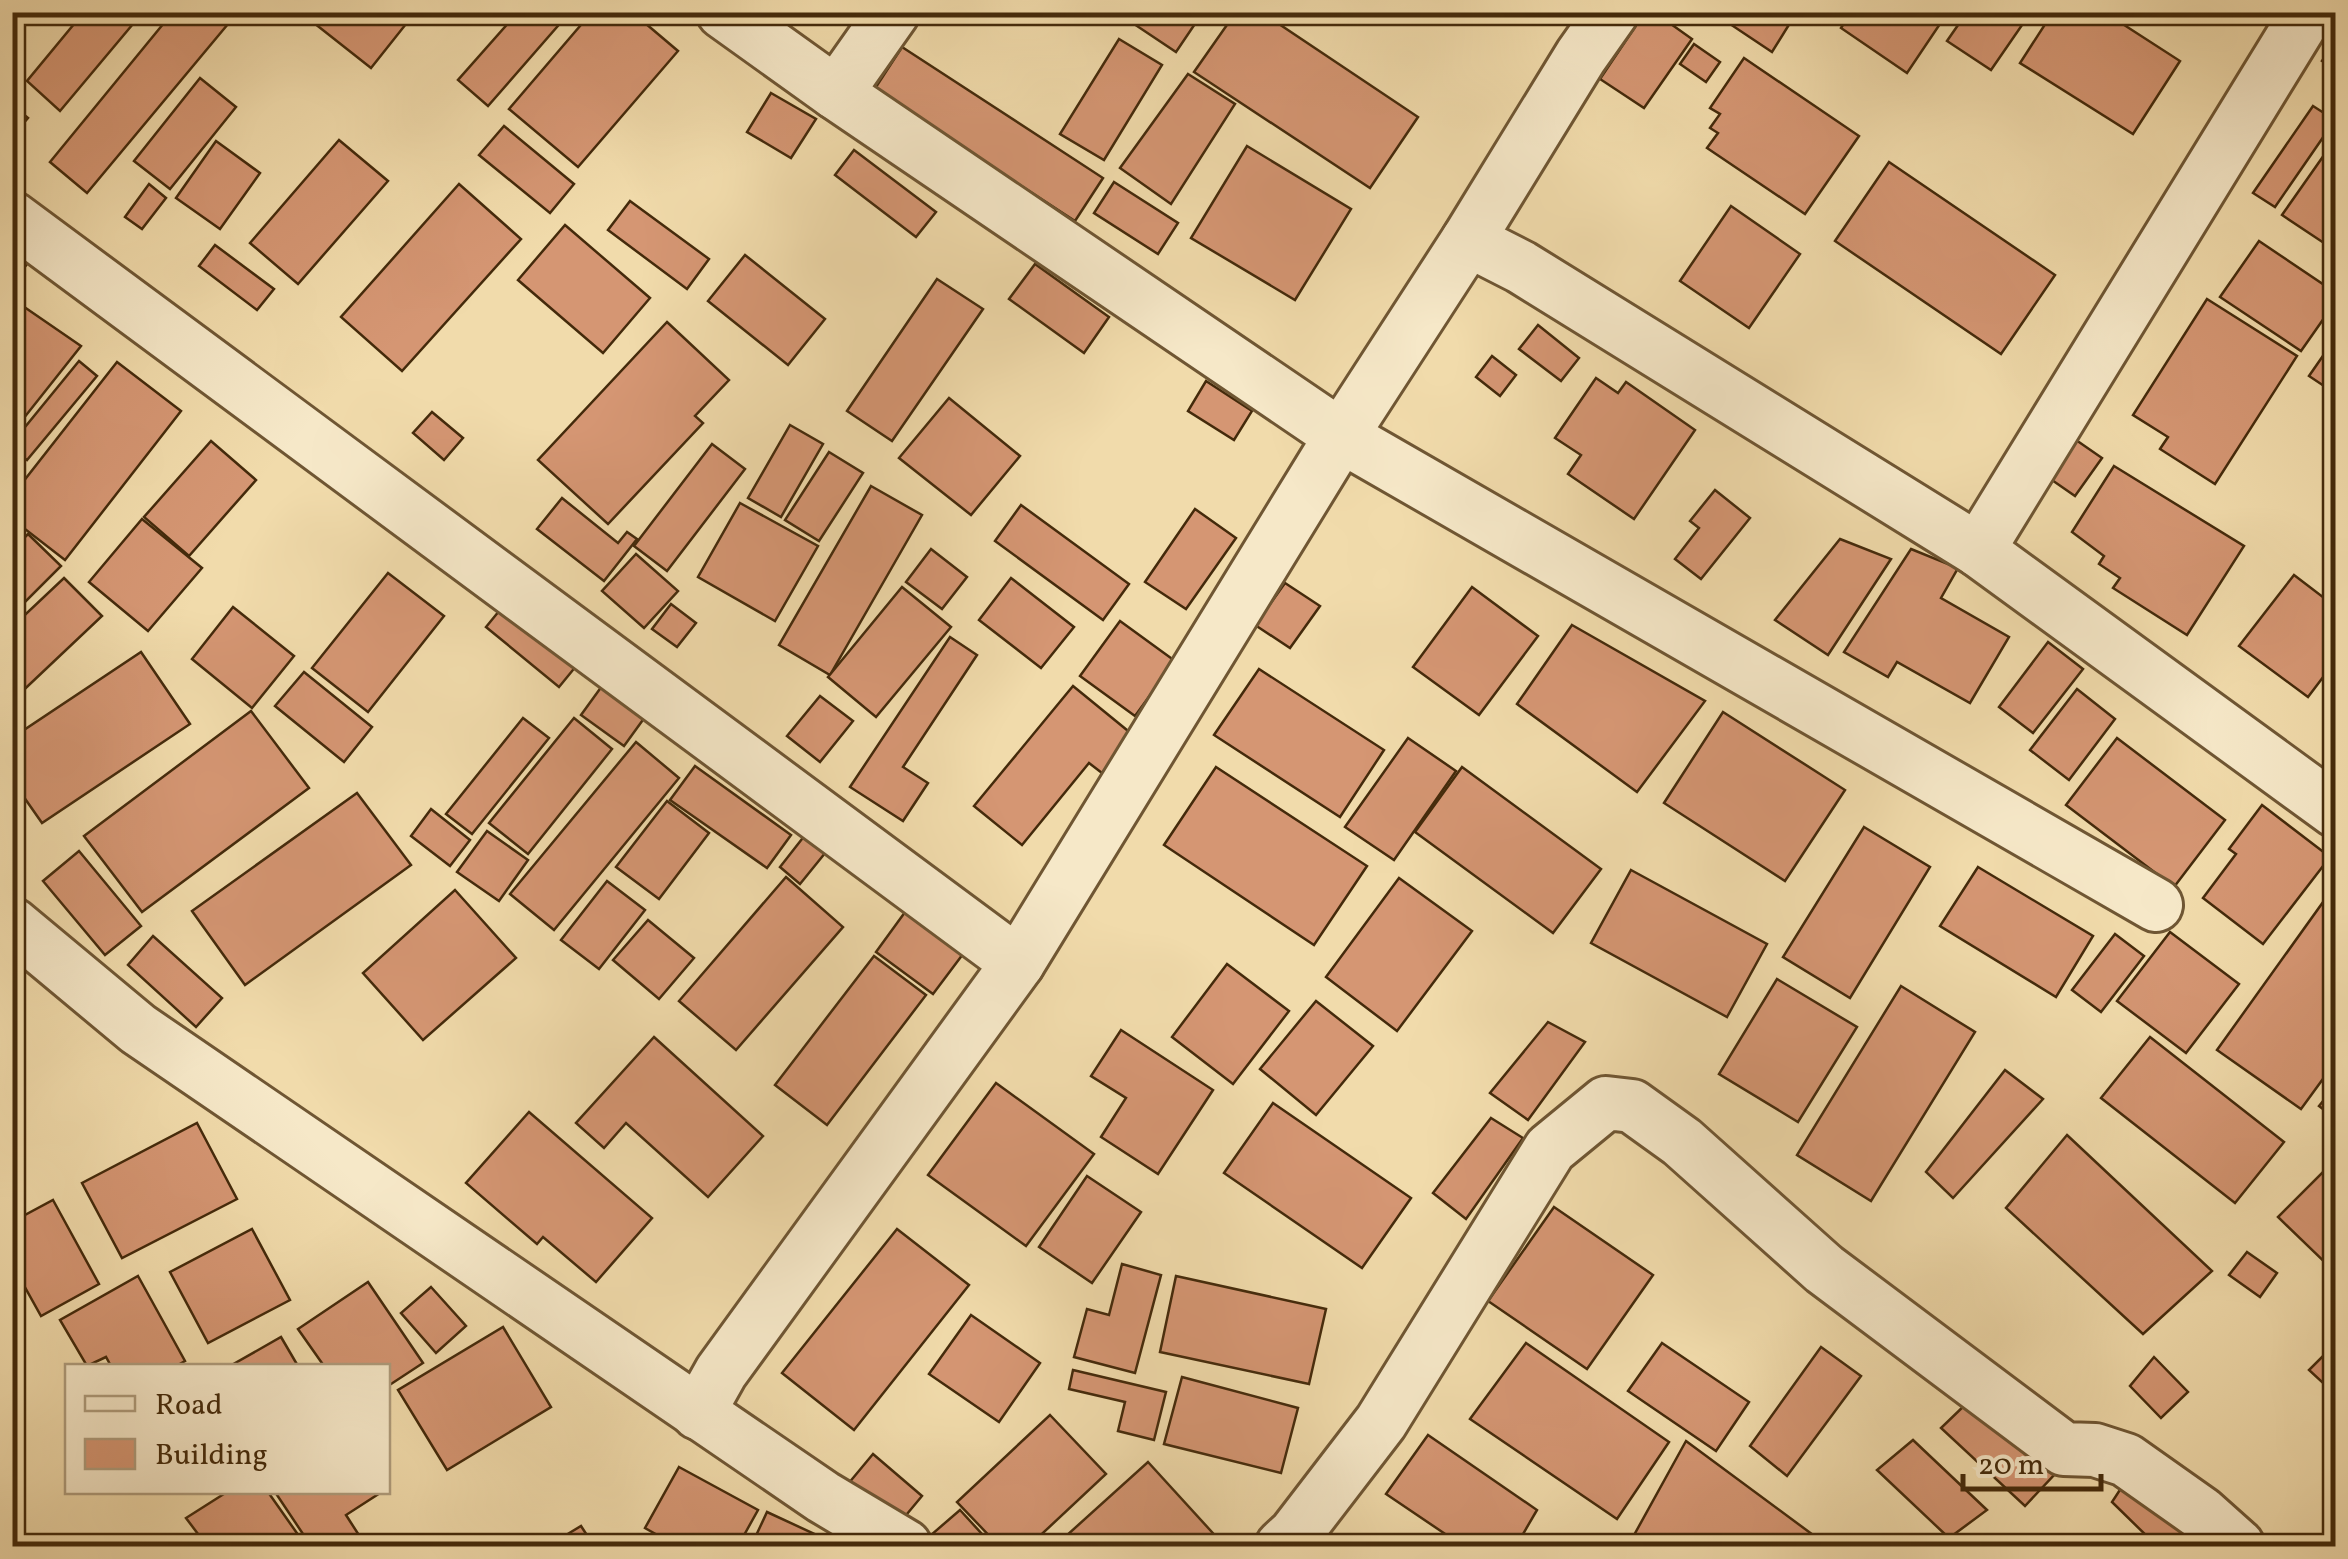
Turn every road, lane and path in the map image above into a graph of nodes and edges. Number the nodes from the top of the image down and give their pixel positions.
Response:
1 (723, 12) edge
2 (893, 12) edge
3 (1612, 12) edge
4 (2308, 12) edge
5 (836, 93) junction
6 (12, 218) edge
7 (1468, 240) junction
8 (1341, 436) junction
9 (1978, 550) junction
10 (2336, 811) edge
11 (2156, 905) dead end
12 (12, 924) edge
13 (1018, 962) junction
14 (698, 1413) junction
15 (905, 1546) edge
16 (1282, 1546) edge
17 (2238, 1546) edge

1 - 5 street
2 - 5 street
3 - 7 street
4 - 9 street
5 - 8 street
6 - 13 street
7 - 8 street
7 - 9 street
8 - 11 street
8 - 13 street
9 - 10 street
12 - 14 street
13 - 14 street
14 - 15 street
16 - 17 street

